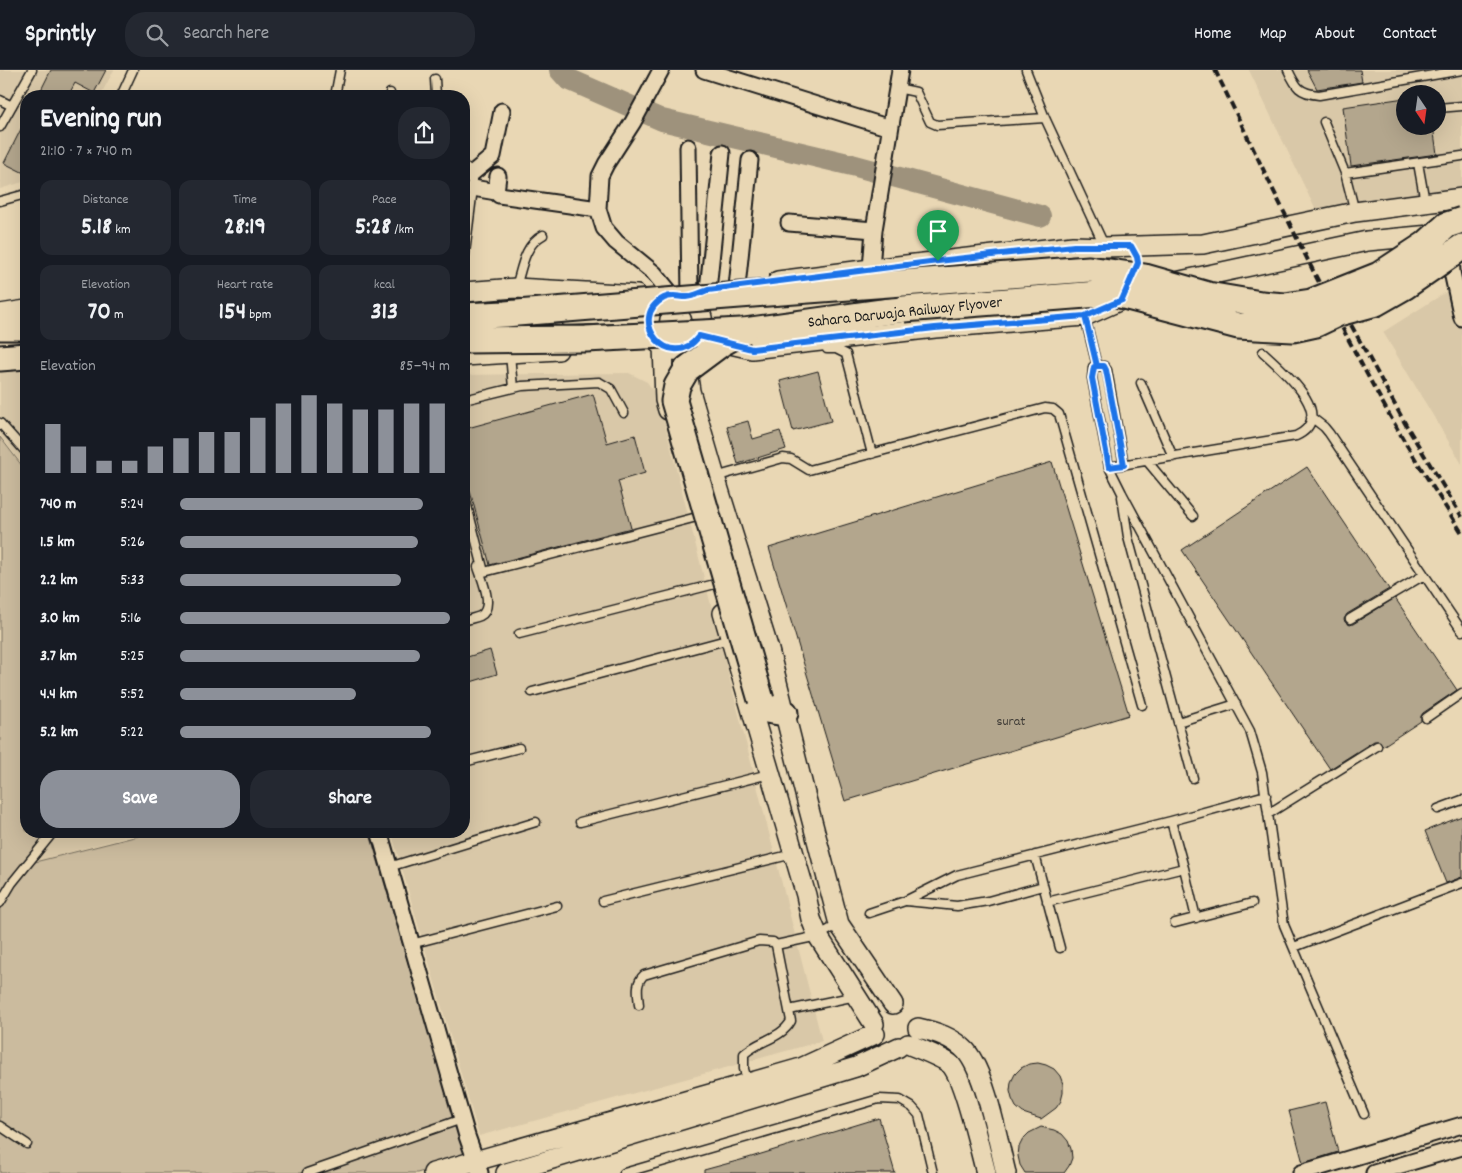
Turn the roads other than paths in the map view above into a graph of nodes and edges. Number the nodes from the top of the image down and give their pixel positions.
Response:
1 (32, 70) edge
2 (133, 70) edge
3 (340, 70) edge
4 (661, 70) edge
5 (704, 70) edge
6 (900, 70) edge
7 (1026, 70) edge
8 (1288, 70) edge
9 (1462, 70) edge
10 (1436, 72) edge
11 (435, 79) dead end
12 (897, 88) junction
13 (21, 90) edge
14 (124, 90) edge
15 (336, 90) edge
16 (436, 90) edge
17 (20, 92) edge
18 (0, 100) edge
19 (12, 106) junction
20 (1462, 106) edge
21 (1446, 107) edge
22 (502, 111) dead end
23 (1045, 118) junction
24 (1324, 122) dead end
25 (0, 127) edge
26 (890, 128) junction
27 (688, 147) dead end
28 (722, 153) dead end
29 (1462, 156) edge
30 (750, 160) dead end
31 (1418, 163) junction
32 (1345, 173) junction
33 (498, 176) dead end
34 (470, 178) edge
35 (470, 181) edge
36 (496, 192) junction
37 (20, 196) edge
38 (1462, 198) edge
39 (0, 202) edge
40 (1425, 202) junction
41 (598, 209) junction
42 (1355, 212) junction
43 (789, 223) dead end
44 (874, 230) junction
45 (543, 235) dead end
46 (1459, 235) edge
47 (1131, 246) junction
48 (1105, 247) junction
49 (871, 268) junction
50 (736, 287) junction
51 (516, 288) junction
52 (470, 292) edge
53 (683, 296) junction
54 (1122, 300) junction
55 (20, 311) edge
56 (0, 314) edge
57 (470, 316) edge
58 (1085, 316) junction
59 (649, 318) junction
60 (1462, 318) edge
61 (561, 321) dead end
62 (8, 337) edge
63 (470, 340) edge
64 (748, 340) junction
65 (660, 344) junction
66 (20, 350) edge
67 (819, 350) dead end
68 (690, 351) junction
69 (801, 352) dead end
70 (1263, 352) dead end
71 (510, 354) junction
72 (470, 356) edge
73 (1097, 366) junction
74 (1141, 383) dead end
75 (514, 388) junction
76 (470, 399) edge
77 (624, 413) dead end
78 (1311, 417) junction
79 (0, 423) edge
80 (20, 445) edge
81 (872, 454) junction
82 (1173, 456) junction
83 (1147, 461) junction
84 (1124, 465) junction
85 (1109, 467) junction
86 (715, 477) junction
87 (1122, 493) junction
88 (1193, 516) dead end
89 (470, 517) edge
90 (697, 517) junction
91 (470, 536) edge
92 (1424, 575) junction
93 (715, 584) junction
94 (470, 619) edge
95 (1350, 619) dead end
96 (1462, 631) edge
97 (519, 634) dead end
98 (730, 639) junction
99 (532, 692) dead end
100 (1462, 693) edge
101 (1236, 704) junction
102 (1142, 705) dead end
103 (785, 713) junction
104 (1426, 718) dead end
105 (1178, 722) junction
106 (1377, 746) dead end
107 (520, 748) dead end
108 (470, 760) edge
109 (770, 774) junction
110 (1193, 778) dead end
111 (1266, 795) junction
112 (1462, 800) edge
113 (1438, 808) dead end
114 (1268, 814) junction
115 (1171, 821) junction
116 (536, 822) dead end
117 (580, 822) dead end
118 (48, 838) edge
119 (381, 838) edge
120 (794, 854) junction
121 (1035, 854) junction
122 (389, 867) junction
123 (1184, 868) junction
124 (1462, 883) edge
125 (1043, 886) junction
126 (905, 901) junction
127 (0, 902) edge
128 (603, 902) dead end
129 (1047, 902) junction
130 (1252, 903) dead end
131 (557, 906) dead end
132 (869, 913) dead end
133 (1196, 918) junction
134 (839, 924) junction
135 (1175, 924) dead end
136 (818, 936) junction
137 (412, 944) junction
138 (776, 945) junction
139 (1294, 947) junction
140 (1060, 948) dead end
141 (856, 996) junction
142 (893, 1004) junction
143 (639, 1005) dead end
144 (789, 1010) junction
145 (918, 1028) junction
146 (875, 1029) junction
147 (904, 1046) junction
148 (748, 1083) junction
149 (1364, 1114) dead end
150 (462, 1119) junction
151 (1462, 1125) edge
152 (0, 1126) edge
153 (27, 1144) dead end
154 (1400, 1144) junction
155 (1462, 1147) edge
156 (478, 1167) edge
157 (1406, 1169) edge
158 (307, 1173) edge
159 (432, 1173) edge
160 (506, 1173) edge
161 (624, 1173) edge
162 (933, 1173) edge
163 (986, 1173) edge
164 (1006, 1173) edge
165 (1302, 1173) edge
166 (1374, 1173) edge

1 - 13 lane
2 - 14 lane
3 - 15 lane
4 - 41 street
5 - 26 street
6 - 12 street
7 - 23 lane
8 - 10 lane
9 - 10 lane
11 - 16 lane
12 - 23 lane
12 - 26 street
17 - 19 lane
18 - 19 lane
19 - 25 lane
20 - 21 lane
22 - 34 street
23 - 48 lane
24 - 32 lane
26 - 44 street
27 - 53 street
28 - 53 street
29 - 31 lane
30 - 50 street
31 - 32 lane
31 - 40 lane
32 - 42 lane
33 - 36 street
35 - 36 street
36 - 41 street
37 - 39 lane
38 - 40 street
40 - 42 street
41 - 53 street
42 - 47 street
43 - 44 street
44 - 49 street
45 - 51 lane
46 - 54 street
46 - 57 highway, Sahara Darwaja Railway Flyover, bridge
46 - 60 street
46 - 64 highway, Sahara Darwaja Railway Flyover, bridge
47 - 48 street
47 - 54 street
48 - 49 street
49 - 50 street
50 - 53 street
51 - 52 street
51 - 53 street
53 - 59 street
53 - 68 street
54 - 58 street
55 - 56 street
58 - 64 street
58 - 73 lane
59 - 61 lane
59 - 65 street
62 - 66 highway
63 - 64 highway, Sahara Darwaja Railway Flyover, bridge
64 - 68 street
64 - 68 highway, bridge
64 - 69 lane
65 - 68 street
65 - 71 street
65 - 90 street
67 - 81 lane
68 - 86 street
68 - 103 highway, bridge
70 - 78 lane
71 - 72 street
71 - 75 lane
73 - 84 lane
73 - 85 lane
74 - 82 lane
75 - 76 lane
75 - 77 lane
78 - 82 lane
78 - 92 lane
79 - 80 lane
81 - 86 lane
81 - 102 lane
82 - 83 lane
83 - 84 lane
83 - 88 lane
84 - 85 lane
85 - 87 lane
86 - 103 street
87 - 101 lane
87 - 105 lane
89 - 90 lane
90 - 93 street
91 - 94 lane
92 - 95 lane
92 - 96 lane
93 - 97 lane
93 - 98 street
98 - 99 lane
98 - 109 street
100 - 104 lane
101 - 105 lane
101 - 111 lane
103 - 134 street
105 - 110 lane
106 - 114 lane
107 - 108 lane
109 - 117 lane
109 - 120 street
111 - 114 lane
111 - 115 lane
112 - 113 lane
114 - 139 lane
115 - 121 lane
115 - 123 lane
116 - 122 lane
118 - 127 lane
119 - 122 street
120 - 128 lane
120 - 136 street
121 - 125 lane
121 - 126 lane
122 - 137 street
123 - 129 lane
123 - 133 lane
124 - 139 lane
125 - 126 lane
125 - 129 lane
126 - 132 lane
129 - 140 lane
130 - 133 lane
131 - 137 lane
133 - 135 lane
134 - 136 lane
134 - 142 street
136 - 138 lane
136 - 141 street
137 - 150 street
138 - 143 lane
138 - 144 lane
139 - 149 lane
141 - 144 lane
141 - 146 street
142 - 145 street
142 - 146 street
144 - 148 lane
145 - 147 street
145 - 164 street
146 - 147 street
146 - 148 street
147 - 160 street
147 - 163 street
148 - 156 street
150 - 156 street
150 - 158 lane
151 - 154 street
152 - 153 lane
154 - 157 street
154 - 165 street
155 - 157 street
156 - 159 street
157 - 166 street
161 - 162 lane

